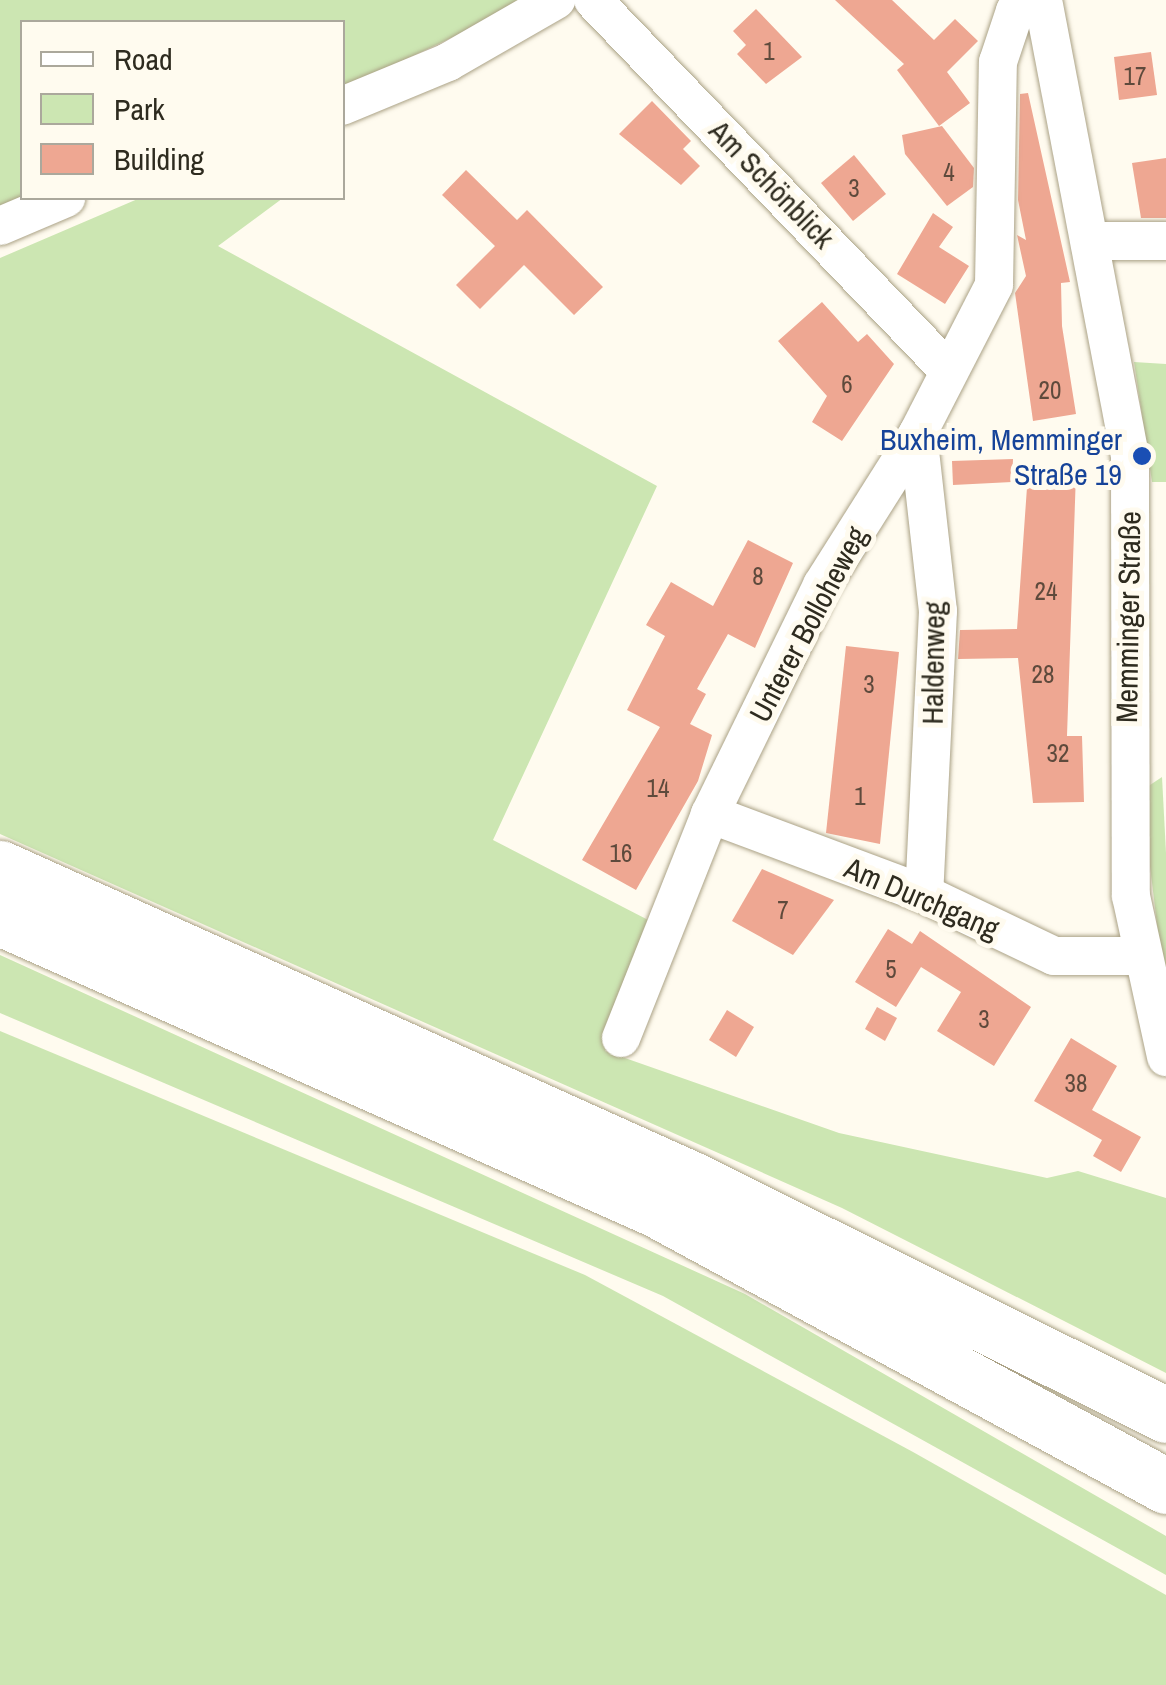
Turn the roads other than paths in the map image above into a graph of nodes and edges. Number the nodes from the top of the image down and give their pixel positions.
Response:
1 (556, 0) edge
2 (593, 0) edge
3 (1043, 0) edge
4 (345, 105) edge
5 (61, 200) edge
6 (0, 226) edge
7 (1166, 240) edge
8 (1092, 241) junction
9 (948, 371) junction
10 (918, 433) junction
11 (710, 814) junction
12 (0, 868) edge
13 (924, 894) junction
14 (0, 918) edge
15 (1137, 956) junction
16 (621, 1038) dead end
17 (1166, 1057) edge
18 (1166, 1415) edge
19 (1166, 1486) edge

1 - 4 street
2 - 9 street, Am Schönblick
3 - 8 street, Memminger Straße
3 - 9 street, Unterer Bolloheweg
5 - 6 street
7 - 8 street
8 - 15 street, Memminger Straße
9 - 10 street, Unterer Bolloheweg
10 - 11 street, Unterer Bolloheweg
10 - 13 street, Haldenweg
11 - 13 street, Am Durchgang
11 - 16 street, Unterer Bolloheweg
12 - 18 highway
13 - 15 street, Am Durchgang
14 - 19 highway
15 - 17 street, Memminger Straße

